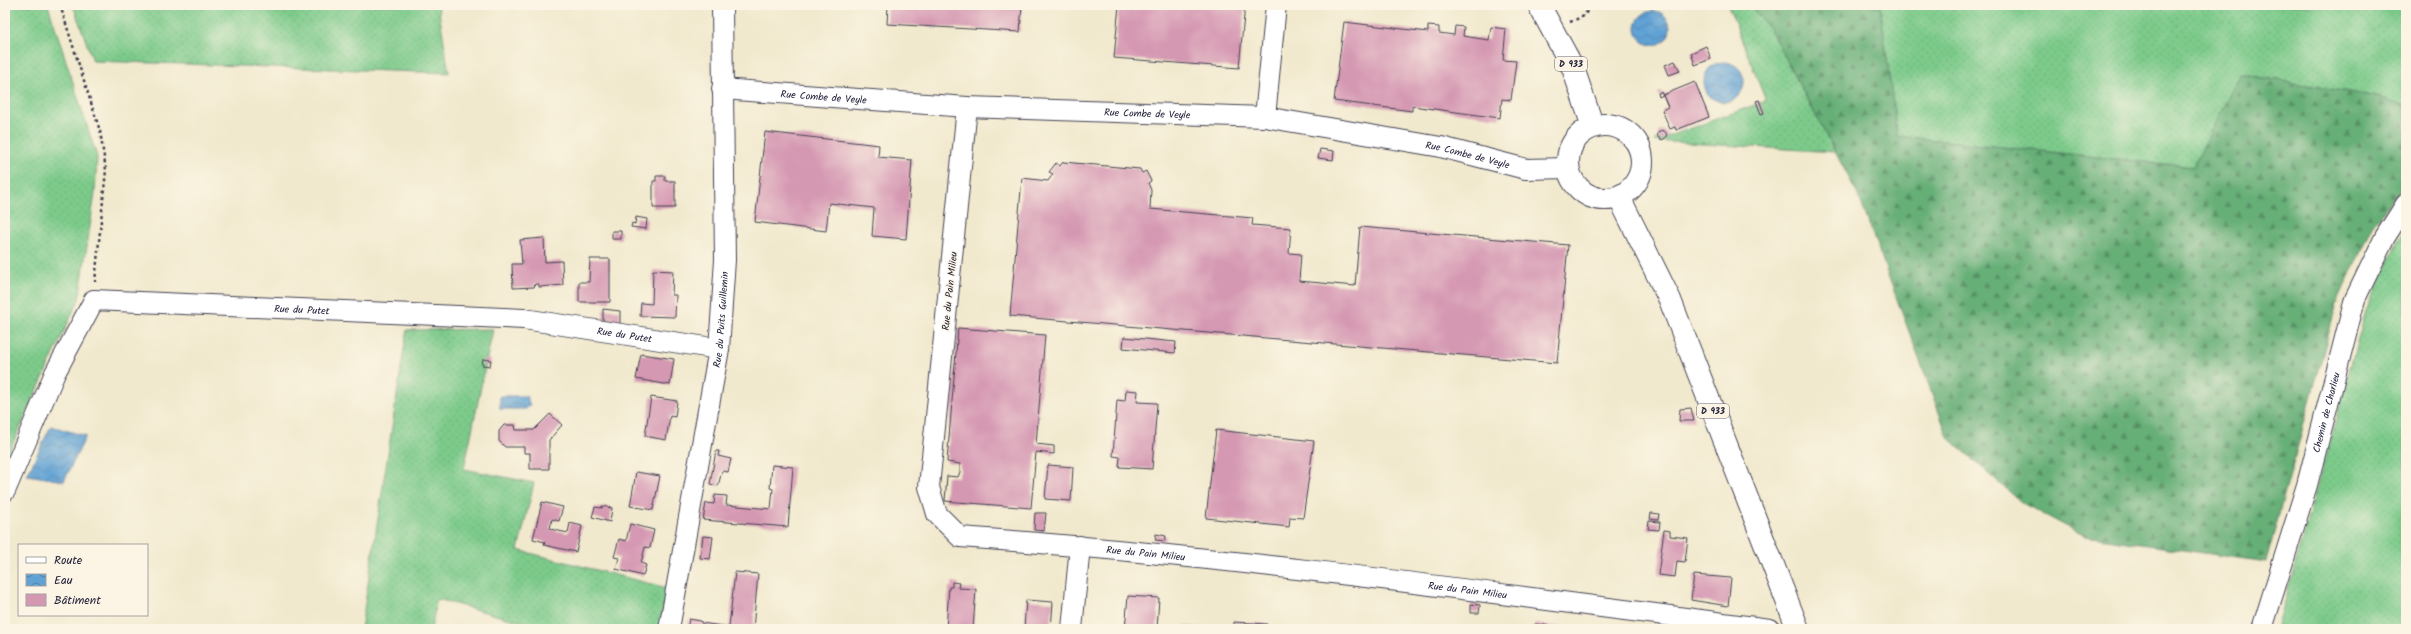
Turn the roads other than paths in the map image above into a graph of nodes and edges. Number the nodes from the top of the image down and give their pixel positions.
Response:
1 (722, 5) edge
2 (1276, 5) edge
3 (1539, 5) edge
4 (722, 89) junction
5 (967, 107) junction
6 (1265, 117) junction
7 (1593, 126) junction
8 (1568, 168) junction
9 (1620, 197) junction
10 (2406, 204) edge
11 (719, 350) junction
12 (5, 491) edge
13 (1080, 546) junction
14 (669, 629) edge
15 (1072, 629) edge
16 (1770, 629) edge
17 (1798, 629) edge
18 (2262, 629) edge

1 - 4 street, Rue du Puits Guillemin
2 - 6 street
3 - 7 main road, D 933
4 - 5 street, Rue Combe de Veyle
4 - 11 street, Rue du Puits Guillemin
5 - 6 street, Rue Combe de Veyle
5 - 13 street, Rue du Pain Milieu
6 - 8 street, Rue Combe de Veyle
7 - 8 main road
7 - 9 main road
8 - 9 main road
9 - 17 main road, D 933
10 - 18 street, Chemin de Charlieu
11 - 12 street, Rue du Putet
11 - 14 street, Rue du Puits Guillemin
13 - 15 street
13 - 16 street, Rue du Pain Milieu

